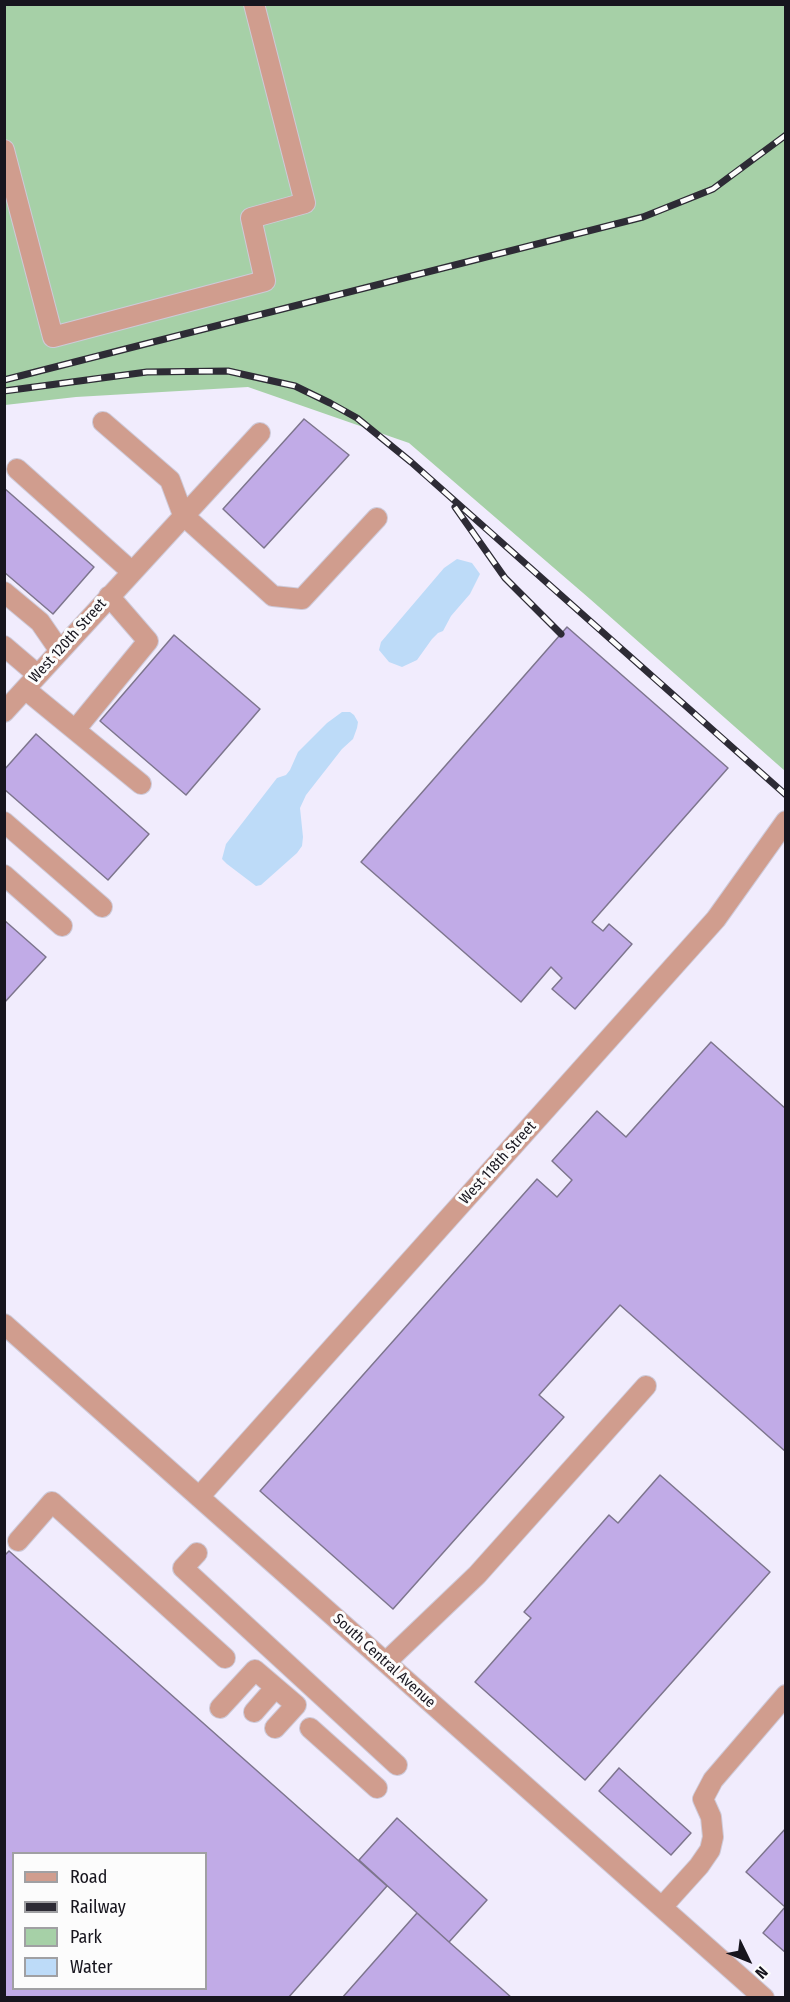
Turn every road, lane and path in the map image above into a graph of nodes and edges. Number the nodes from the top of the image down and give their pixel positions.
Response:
1 (254, 4) edge
2 (4, 150) edge
3 (103, 422) dead end
4 (260, 433) dead end
5 (17, 469) dead end
6 (183, 515) junction
7 (377, 518) dead end
8 (131, 571) junction
9 (4, 592) edge
10 (113, 600) junction
11 (4, 646) edge
12 (60, 651) junction
13 (31, 682) junction
14 (4, 712) edge
15 (75, 730) junction
16 (141, 784) dead end
17 (786, 821) edge
18 (4, 822) edge
19 (4, 875) edge
20 (102, 907) dead end
21 (62, 926) dead end
22 (4, 1324) edge
23 (646, 1386) dead end
24 (199, 1497) junction
25 (18, 1541) dead end
26 (196, 1553) dead end
27 (225, 1658) dead end
28 (283, 1661) junction
29 (386, 1662) junction
30 (271, 1684) junction
31 (786, 1695) edge
32 (220, 1708) dead end
33 (254, 1712) dead end
34 (275, 1728) dead end
35 (310, 1728) dead end
36 (397, 1765) dead end
37 (377, 1788) dead end
38 (662, 1906) junction
39 (764, 1998) edge

1 - 2 street
3 - 6 street
4 - 6 street, West 120th Street
5 - 8 street
6 - 7 street
6 - 8 street, West 120th Street
8 - 10 street, West 120th Street
9 - 12 street
10 - 12 street, West 120th Street
10 - 15 street
11 - 13 street
12 - 13 street, West 120th Street
13 - 14 street, West 120th Street
13 - 15 street
15 - 16 street
17 - 24 street, West 118th Street
18 - 20 street
19 - 21 street
22 - 24 street, South Central Avenue
23 - 29 street
24 - 29 street, South Central Avenue
25 - 27 street
26 - 28 street
28 - 30 street
28 - 36 street
29 - 38 street, South Central Avenue
30 - 32 street
30 - 33 street
30 - 34 street
31 - 38 street
35 - 37 street
38 - 39 street, South Central Avenue

